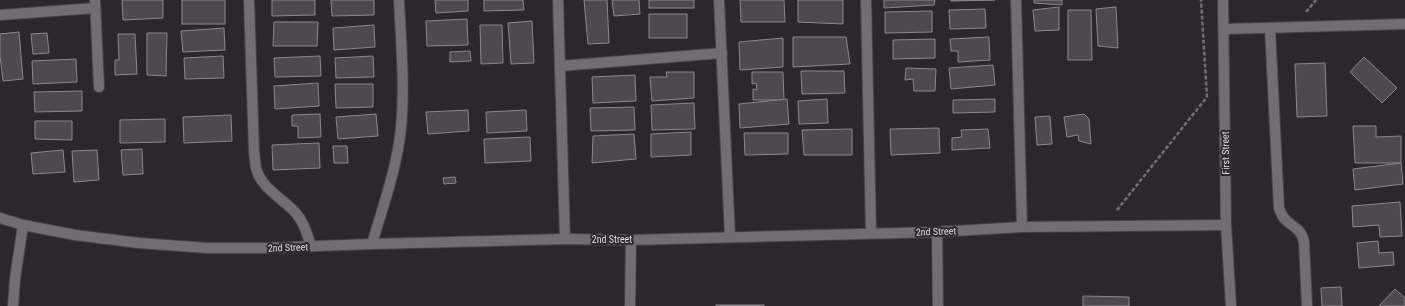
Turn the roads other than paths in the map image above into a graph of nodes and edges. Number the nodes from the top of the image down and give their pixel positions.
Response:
1 (249, 0) edge
2 (399, 0) edge
3 (558, 0) edge
4 (719, 0) edge
5 (866, 0) edge
6 (1016, 0) edge
7 (1223, 0) edge
8 (95, 4) edge
9 (0, 15) edge
10 (1405, 24) edge
11 (1270, 28) junction
12 (1224, 29) junction
13 (722, 53) junction
14 (560, 66) junction
15 (99, 87) dead end
16 (0, 218) edge
17 (23, 225) junction
18 (1226, 225) junction
19 (1022, 227) junction
20 (937, 232) junction
21 (871, 233) junction
22 (730, 237) junction
23 (565, 239) junction
24 (631, 240) junction
25 (372, 244) junction
26 (311, 246) junction
27 (13, 306) edge
28 (630, 306) edge
29 (938, 306) edge
30 (1231, 306) edge
31 (1307, 306) edge

1 - 26 street
2 - 25 street
3 - 14 street
4 - 13 street
5 - 21 street
6 - 19 street
7 - 12 street, First Street
8 - 9 street
8 - 15 street
10 - 11 street
11 - 12 street
11 - 31 street
12 - 18 street, First Street
13 - 14 street
13 - 22 street
14 - 23 street
16 - 17 street, 2nd Street
17 - 26 street, 2nd Street
17 - 27 street
18 - 19 street, 2nd Street
18 - 30 street, First Street
19 - 20 street, 2nd Street
20 - 21 street, 2nd Street
20 - 29 street
21 - 22 street, 2nd Street
22 - 24 street, 2nd Street
23 - 24 street, 2nd Street
23 - 25 street, 2nd Street
24 - 28 street
25 - 26 street, 2nd Street

